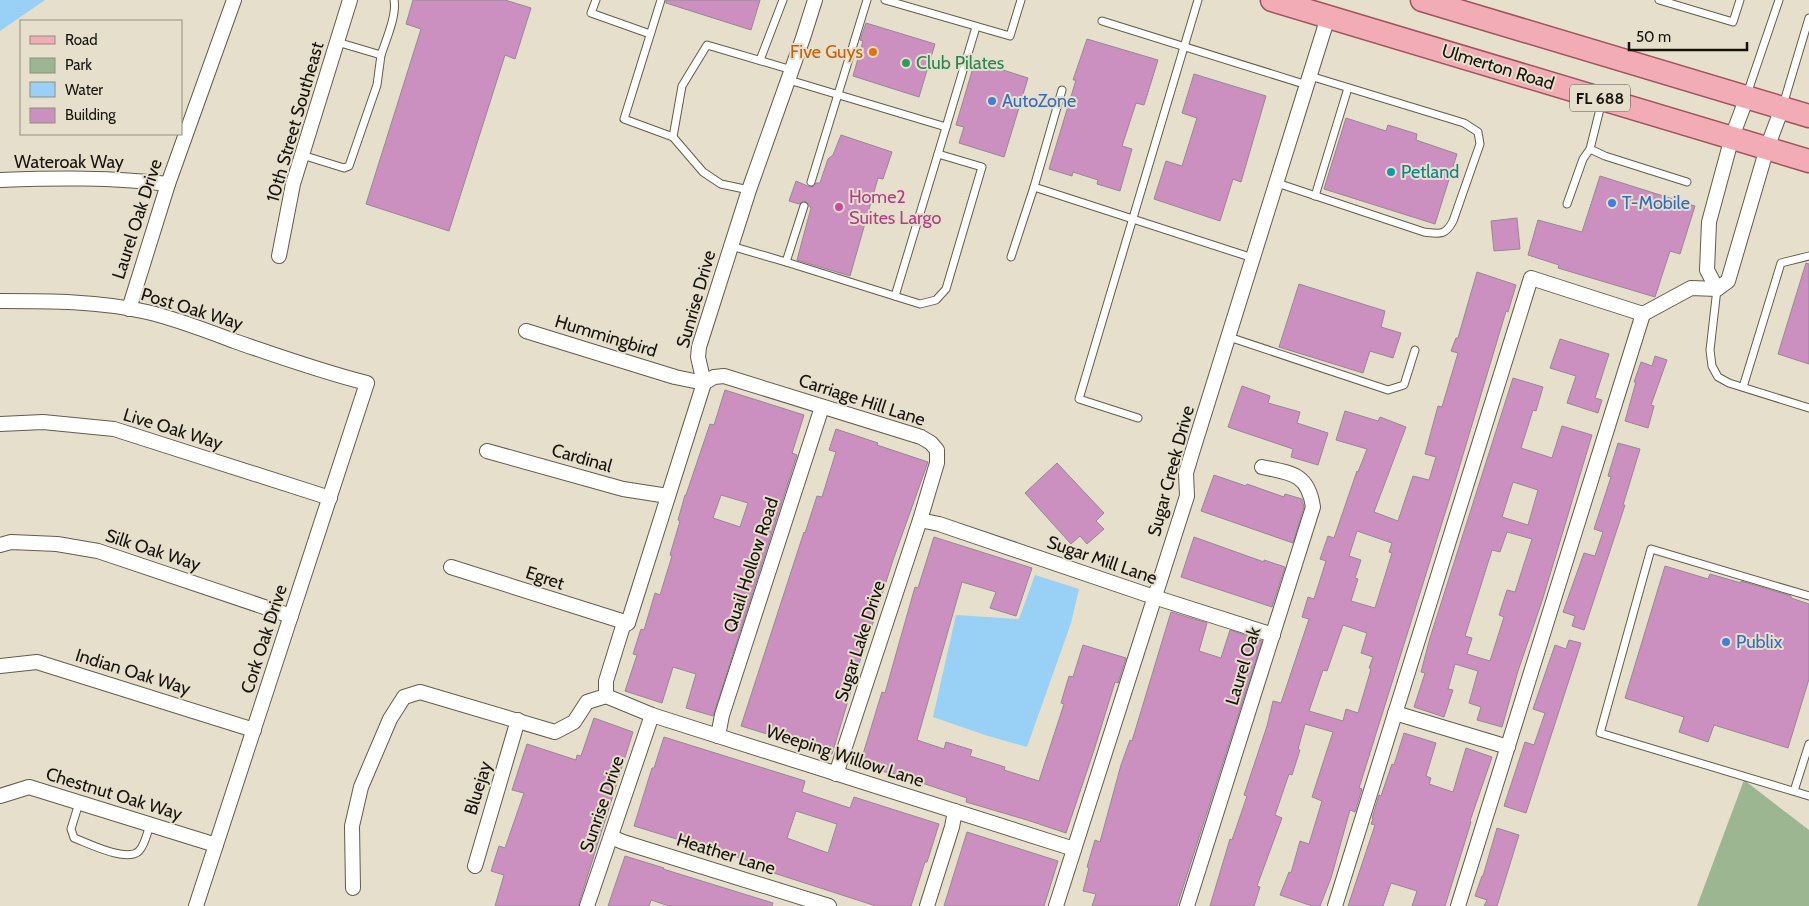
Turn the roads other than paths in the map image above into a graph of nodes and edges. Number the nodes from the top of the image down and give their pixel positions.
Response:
1 (234, 0) edge
2 (350, 0) edge
3 (394, 0) edge
4 (596, 0) edge
5 (661, 0) edge
6 (783, 0) edge
7 (815, 0) edge
8 (867, 0) edge
9 (885, 0) edge
10 (1021, 0) edge
11 (1198, 0) edge
12 (1272, 0) edge
13 (1422, 0) edge
14 (1659, 0) edge
15 (1740, 0) edge
16 (1779, 0) edge
17 (1456, 6) edge
18 (1328, 17) junction
19 (1809, 18) edge
20 (1102, 21) dead end
21 (976, 27) junction
22 (650, 34) junction
23 (338, 42) junction
24 (1185, 45) junction
25 (381, 55) junction
26 (760, 60) junction
27 (790, 75) junction
28 (1309, 81) junction
29 (1348, 88) junction
30 (1062, 90) dead end
31 (838, 94) junction
32 (1746, 97) junction
33 (1603, 99) junction
34 (1782, 108) junction
35 (1809, 116) edge
36 (946, 127) junction
37 (673, 137) junction
38 (1732, 137) junction
39 (1768, 148) junction
40 (1590, 149) junction
41 (302, 154) junction
42 (938, 154) junction
43 (1809, 161) edge
44 (0, 180) edge
45 (811, 182) dead end
46 (1687, 182) dead end
47 (1277, 183) junction
48 (168, 184) junction
49 (1034, 187) junction
50 (748, 190) junction
51 (1315, 196) junction
52 (1568, 204) dead end
53 (804, 206) dead end
54 (1133, 219) junction
55 (731, 246) junction
56 (280, 256) dead end
57 (1809, 256) edge
58 (1011, 257) dead end
59 (1253, 258) junction
60 (786, 262) junction
61 (1717, 289) junction
62 (895, 296) junction
63 (0, 301) edge
64 (129, 309) junction
65 (1644, 314) junction
66 (526, 330) dead end
67 (1229, 337) junction
68 (1415, 350) dead end
69 (367, 383) joint
70 (704, 383) junction
71 (1743, 387) junction
72 (822, 407) junction
73 (1809, 408) edge
74 (1138, 418) dead end
75 (0, 424) edge
76 (487, 450) dead end
77 (1262, 467) dead end
78 (668, 496) junction
79 (330, 498) junction
80 (920, 520) junction
81 (0, 545) edge
82 (451, 568) dead end
83 (1809, 596) edge
84 (1154, 597) junction
85 (291, 616) junction
86 (628, 623) junction
87 (1272, 635) junction
88 (0, 666) edge
89 (606, 696) junction
90 (1395, 713) junction
91 (652, 715) junction
92 (518, 720) junction
93 (254, 730) junction
94 (718, 736) junction
95 (1809, 744) edge
96 (1508, 747) junction
97 (836, 774) junction
98 (1794, 792) junction
99 (0, 796) edge
100 (1809, 796) edge
101 (79, 803) junction
102 (955, 811) junction
103 (150, 825) junction
104 (611, 837) junction
105 (216, 845) junction
106 (1074, 850) junction
107 (474, 866) dead end
108 (353, 888) dead end
109 (196, 906) edge
110 (587, 906) edge
111 (829, 906) edge
112 (927, 906) edge
113 (1056, 906) edge
114 (1187, 906) edge
115 (1335, 906) edge
116 (1458, 906) edge

1 - 48 street, Laurel Oak Drive
2 - 23 street, 10th Street Southeast
3 - 25 lane
4 - 22 lane
5 - 22 lane
6 - 26 lane
7 - 27 street, Sunrise Drive
8 - 31 lane
9 - 21 lane
10 - 21 lane
11 - 24 lane
12 - 18 main road, Ulmerton Road / FL 688
13 - 17 main road, FL 688
14 - 15 lane
16 - 32 lane
17 - 32 main road, FL 688
18 - 28 street, Sugar Creek Drive
18 - 33 main road, Ulmerton Road / FL 688
19 - 34 lane
20 - 24 lane
21 - 36 lane
22 - 37 lane
23 - 25 lane
23 - 41 street, 10th Street Southeast
24 - 28 lane
24 - 54 lane
25 - 41 lane
26 - 27 lane
26 - 37 lane
27 - 31 lane
27 - 50 street, Sunrise Drive
28 - 29 lane
28 - 47 street, Sugar Creek Drive
29 - 51 lane
29 - 51 lane
30 - 49 lane
31 - 36 lane
31 - 45 lane
32 - 34 main road, FL 688
32 - 38 street
33 - 38 main road, Ulmerton Road / FL 688
33 - 40 lane
34 - 35 main road, FL 688
34 - 39 street
36 - 42 lane
37 - 50 lane
38 - 39 main road, Ulmerton Road / FL 688
38 - 61 street
39 - 43 main road, Ulmerton Road / FL 688
39 - 61 street
40 - 46 lane
40 - 52 lane
41 - 56 street, 10th Street Southeast
42 - 62 lane
42 - 62 lane
44 - 48 street, Wateroak Way
47 - 51 lane
47 - 59 street, Sugar Creek Drive
48 - 64 street, Laurel Oak Drive
49 - 54 lane
49 - 58 lane
50 - 55 street, Sunrise Drive
53 - 60 lane
54 - 59 lane
54 - 74 lane
55 - 60 lane
55 - 70 street, Sunrise Drive
57 - 71 lane
59 - 67 street, Sugar Creek Drive
60 - 62 lane
61 - 65 street
61 - 71 lane
63 - 64 street, Post Oak Way
64 - 69 street, Post Oak Way
65 - 90 street
65 - 96 street
66 - 70 street, Hummingbird
67 - 68 lane
67 - 84 street, Sugar Creek Drive
69 - 79 street, Cork Oak Drive
70 - 72 street, Carriage Hill Lane
70 - 78 street
71 - 73 lane
72 - 80 street, Carriage Hill Lane
72 - 94 street, Quail Hollow Road
75 - 79 street, Live Oak Way
76 - 78 street, Cardinal
77 - 87 street, Laurel Oak
78 - 86 street
79 - 85 street, Cork Oak Drive
80 - 84 street, Sugar Mill Lane
80 - 97 street, Sugar Lake Drive
81 - 85 street, Silk Oak Way
82 - 86 street, Egret
83 - 98 lane
84 - 87 street, Sugar Mill Lane
84 - 106 street, Sugar Creek Drive
85 - 93 street, Cork Oak Drive
86 - 89 street
87 - 114 street, Laurel Oak
88 - 93 street, Indian Oak Way
89 - 91 street, Weeping Willow Lane
89 - 92 street
90 - 96 street
90 - 115 street
91 - 94 street, Weeping Willow Lane
91 - 104 street, Sunrise Drive
92 - 107 street, Bluejay
92 - 108 street
93 - 105 street, Cork Oak Drive
94 - 97 street, Weeping Willow Lane
95 - 98 lane
96 - 116 street
97 - 102 street, Weeping Willow Lane
98 - 100 lane
99 - 101 street, Chestnut Oak Way
101 - 103 street, Chestnut Oak Way
101 - 103 lane
102 - 106 street, Weeping Willow Lane
102 - 112 street
103 - 105 street, Chestnut Oak Way
104 - 110 street, Sunrise Drive
104 - 111 street, Heather Lane
105 - 109 street, Cork Oak Drive
106 - 113 street, Sugar Creek Drive

